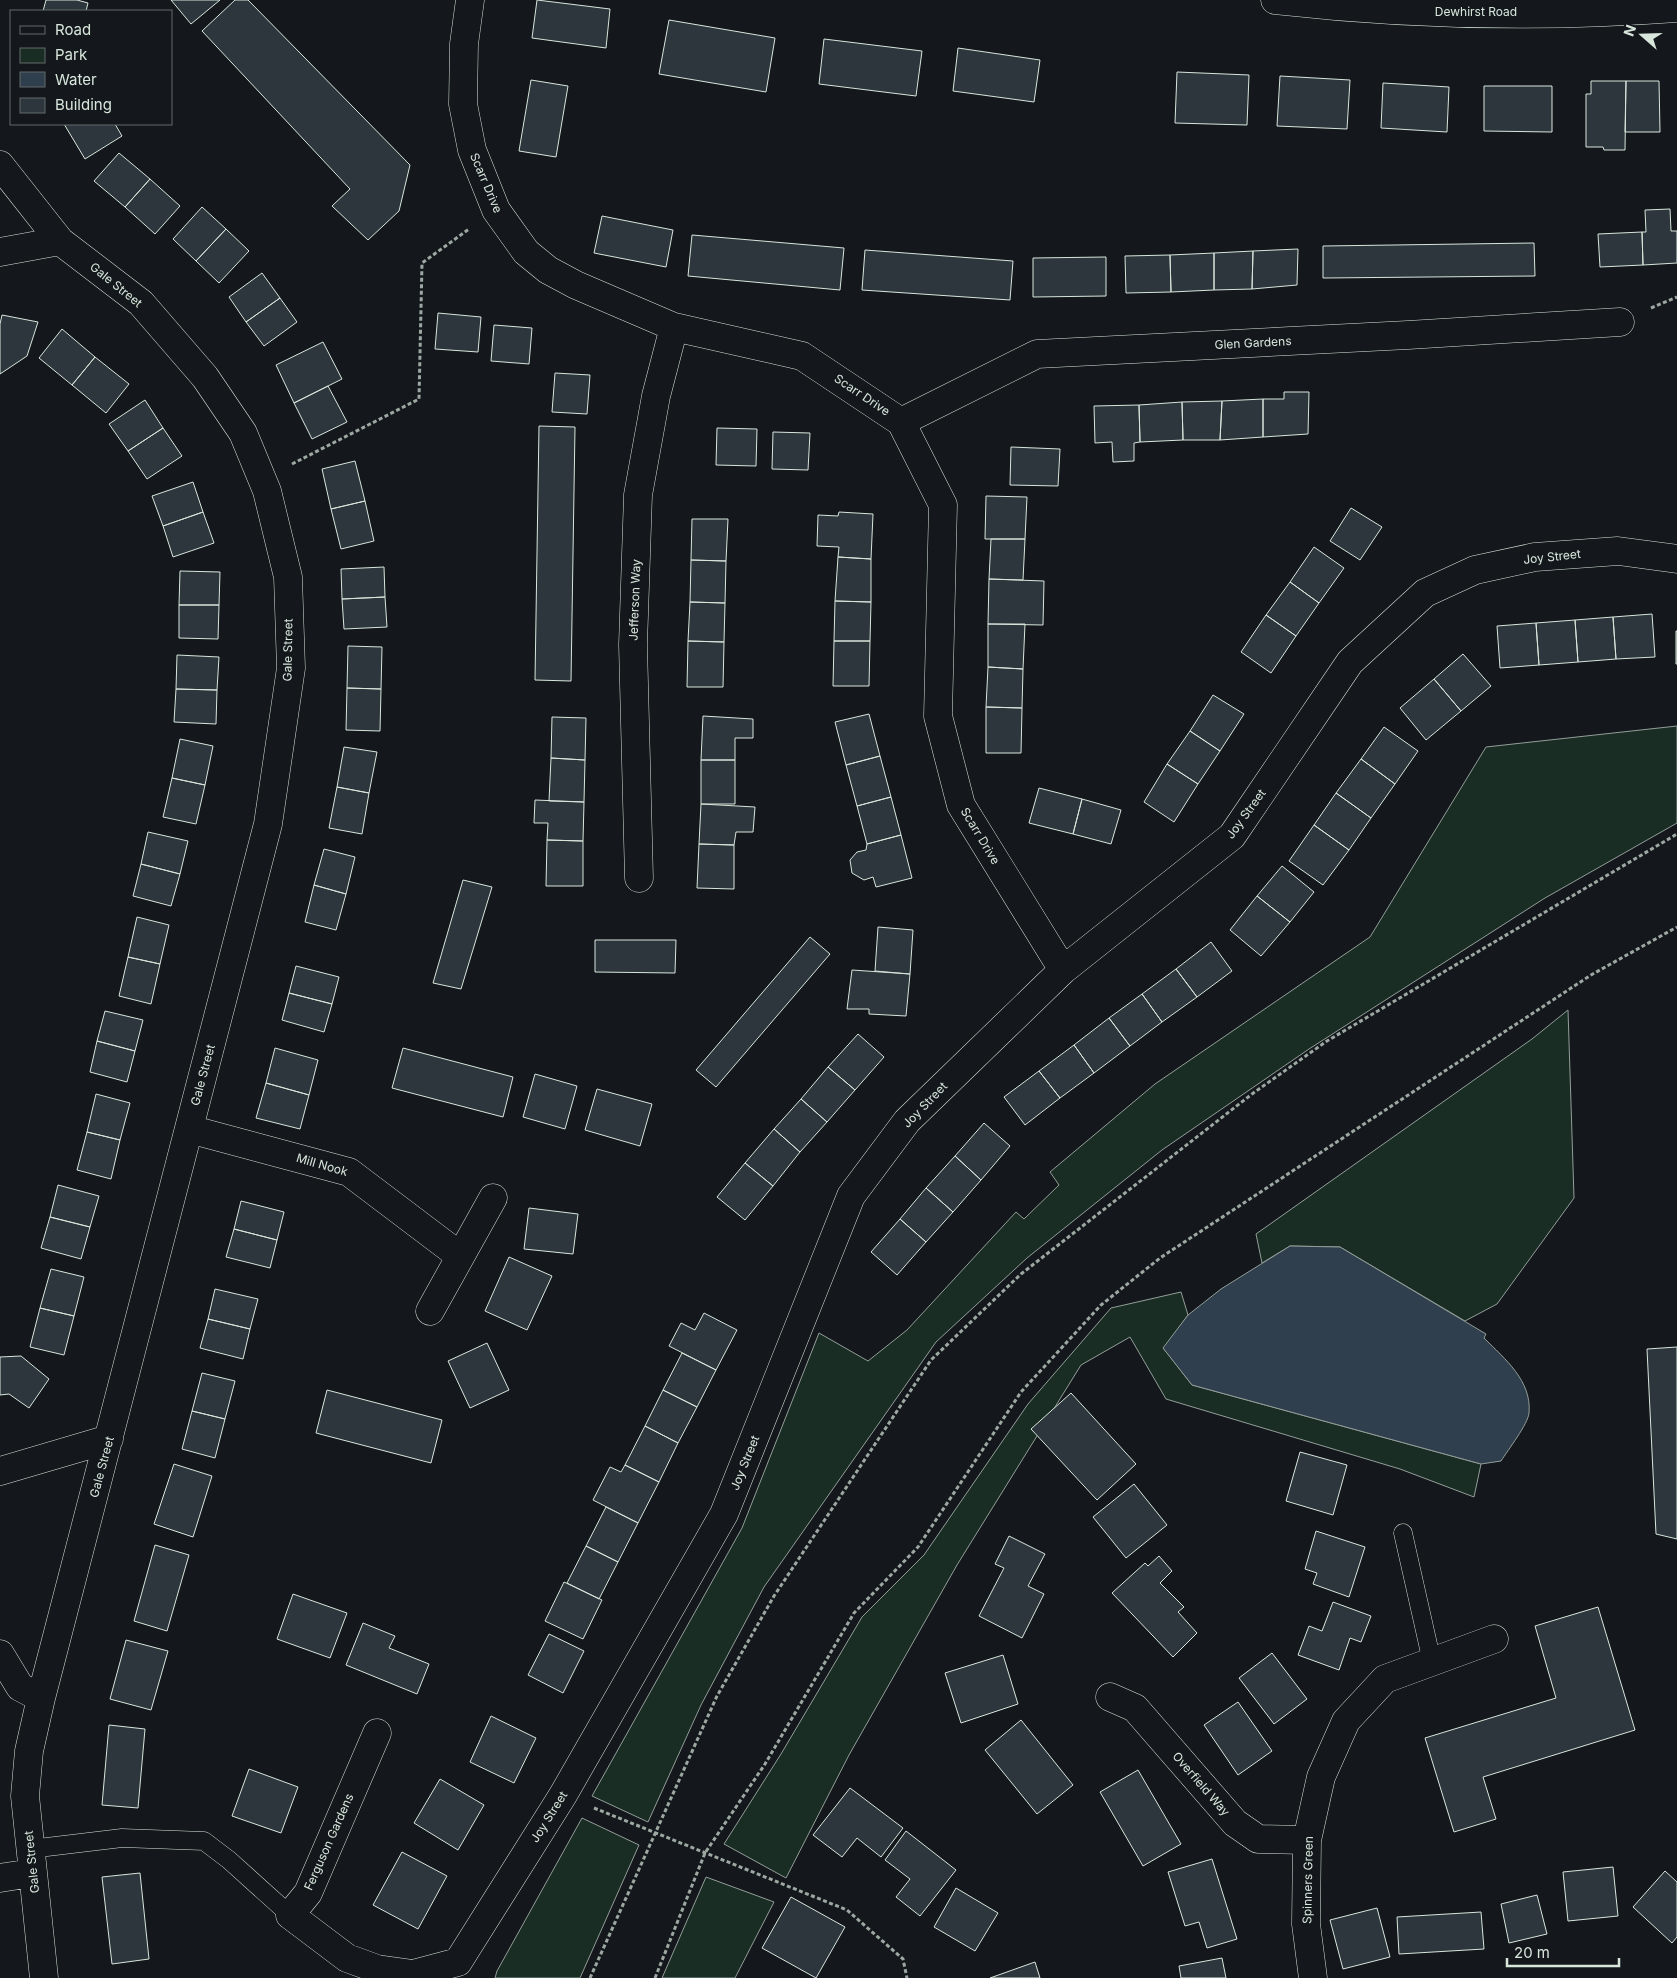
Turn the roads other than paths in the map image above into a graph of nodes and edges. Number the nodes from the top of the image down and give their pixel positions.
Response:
1 (470, 0) edge
2 (1275, 0) edge
3 (1677, 8) edge
4 (0, 164) edge
5 (60, 241) junction
6 (0, 252) edge
7 (1620, 322) dead end
8 (674, 327) junction
9 (901, 422) junction
10 (1677, 559) edge
11 (638, 878) dead end
12 (1062, 970) junction
13 (189, 1129) junction
14 (493, 1198) dead end
15 (460, 1256) junction
16 (430, 1312) dead end
17 (109, 1439) junction
18 (0, 1471) edge
19 (1402, 1533) dead end
20 (1494, 1639) dead end
21 (0, 1654) edge
22 (1432, 1662) junction
23 (1110, 1697) dead end
24 (41, 1698) junction
25 (377, 1732) dead end
26 (1307, 1840) junction
27 (31, 1861) junction
28 (0, 1878) edge
29 (290, 1916) junction
30 (44, 1978) edge
31 (1313, 1978) edge

1 - 8 street, Scarr Drive
2 - 3 street, Dewhirst Road
4 - 5 street, Gale Street
5 - 6 street
5 - 13 street, Gale Street
7 - 9 street, Glen Gardens
8 - 9 street, Scarr Drive
8 - 11 street, Jefferson Way
9 - 12 street, Scarr Drive
10 - 12 street, Joy Street
12 - 29 street, Joy Street
13 - 15 street, Mill Nook
13 - 17 street, Gale Street
14 - 15 street
15 - 16 street
17 - 18 street
17 - 24 street, Gale Street
19 - 22 lane
20 - 22 street, Spinners Green
21 - 24 street
22 - 26 street, Spinners Green
23 - 26 street, Overfield Way
24 - 27 street, Gale Street
25 - 29 street, Ferguson Gardens
26 - 31 street, Spinners Green
27 - 28 street
27 - 29 lane
27 - 30 street, Gale Street

